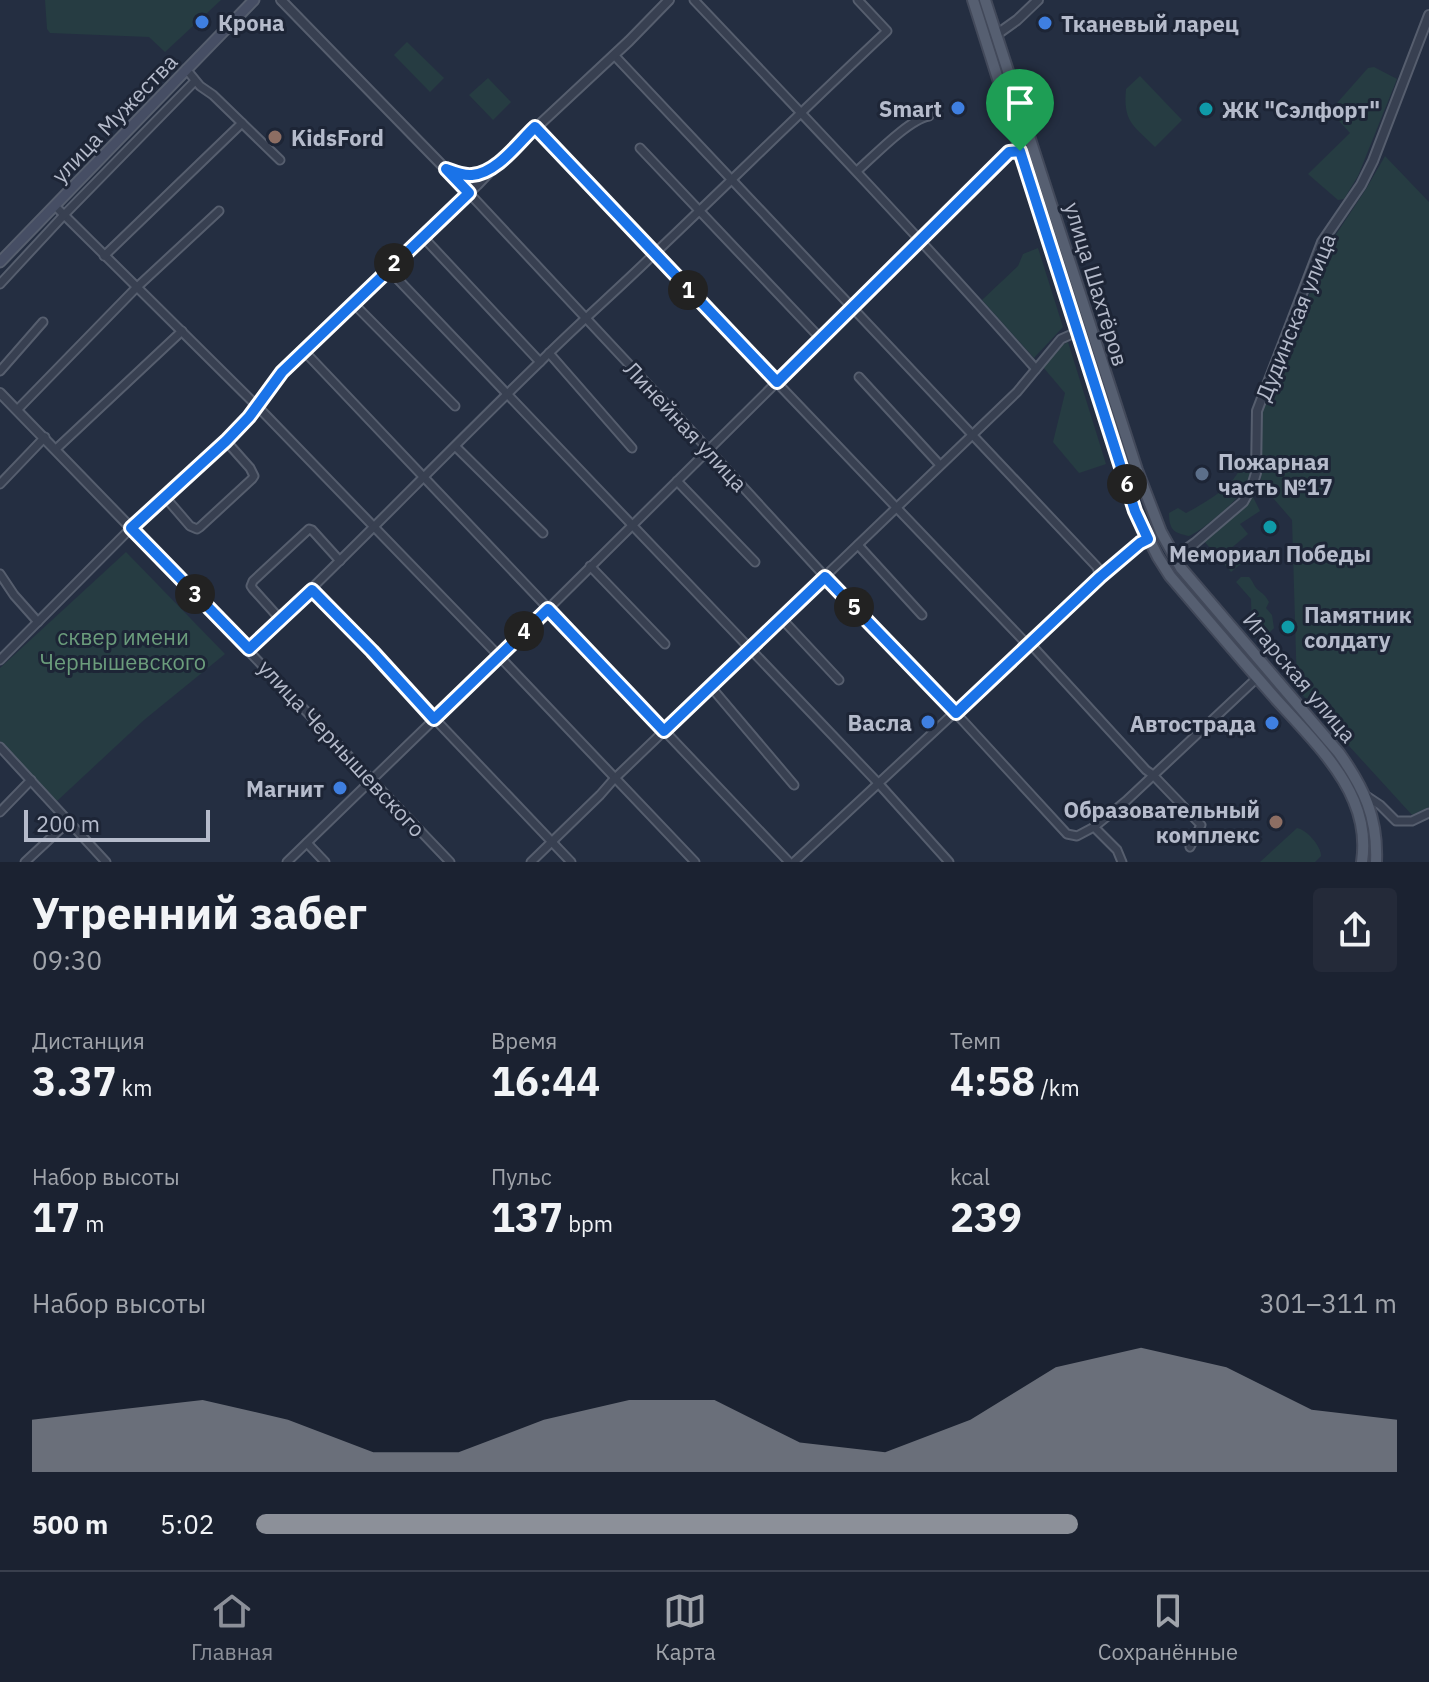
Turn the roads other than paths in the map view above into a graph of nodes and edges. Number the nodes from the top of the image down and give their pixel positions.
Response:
1 (254, 0) edge
2 (281, 0) edge
3 (669, 0) edge
4 (694, 0) edge
5 (858, 0) edge
6 (973, 0) edge
7 (985, 0) edge
8 (1038, 0) edge
9 (1429, 15) edge
10 (996, 35) junction
11 (614, 55) junction
12 (186, 69) junction
13 (195, 81) junction
14 (801, 112) junction
15 (929, 116) dead end
16 (242, 123) junction
17 (535, 127) junction
18 (640, 148) dead end
19 (1020, 151) junction
20 (280, 160) dead end
21 (495, 166) junction
22 (446, 169) junction
23 (857, 171) junction
24 (732, 179) junction
25 (469, 193) junction
26 (55, 206) junction
27 (699, 209) junction
28 (219, 211) dead end
29 (64, 215) junction
30 (423, 237) junction
31 (921, 241) junction
32 (654, 254) junction
33 (104, 256) junction
34 (0, 262) edge
35 (388, 269) junction
36 (0, 284) edge
37 (136, 288) junction
38 (353, 303) junction
39 (854, 308) junction
40 (586, 318) junction
41 (43, 322) dead end
42 (182, 331) junction
43 (1079, 331) junction
44 (821, 339) junction
45 (304, 351) junction
46 (549, 353) junction
47 (540, 362) junction
48 (1036, 369) junction
49 (0, 371) edge
50 (859, 377) dead end
51 (777, 382) junction
52 (507, 395) junction
53 (2, 399) edge
54 (257, 406) junction
55 (455, 406) dead end
56 (18, 409) junction
57 (972, 435) junction
58 (45, 437) junction
59 (226, 441) junction
60 (456, 447) junction
61 (632, 448) dead end
62 (56, 449) junction
63 (709, 450) junction
64 (940, 465) junction
65 (424, 478) junction
66 (677, 481) junction
67 (0, 484) edge
68 (165, 497) junction
69 (896, 507) junction
70 (632, 525) junction
71 (373, 526) junction
72 (131, 528) junction
73 (1161, 532) joint
74 (543, 533) dead end
75 (1148, 539) junction
76 (858, 545) junction
77 (1174, 558) junction
78 (340, 561) junction
79 (755, 562) dead end
80 (590, 566) junction
81 (0, 574) edge
82 (825, 577) junction
83 (1100, 577) junction
84 (312, 590) junction
85 (548, 609) junction
86 (922, 615) dead end
87 (280, 619) junction
88 (782, 619) junction
89 (38, 622) junction
90 (665, 644) dead end
91 (1029, 644) junction
92 (249, 649) junction
93 (750, 649) junction
94 (499, 656) junction
95 (0, 660) edge
96 (1257, 678) junction
97 (839, 680) dead end
98 (711, 687) junction
99 (956, 713) junction
100 (434, 719) junction
101 (664, 731) junction
102 (0, 747) edge
103 (1153, 775) junction
104 (614, 779) junction
105 (31, 780) junction
106 (371, 780) junction
107 (879, 784) junction
108 (794, 785) dead end
109 (1365, 795) junction
110 (0, 812) edge
111 (1429, 813) edge
112 (69, 821) junction
113 (1094, 827) junction
114 (552, 842) junction
115 (307, 843) junction
116 (1190, 847) dead end
117 (103, 861) edge
118 (25, 862) edge
119 (287, 862) edge
120 (325, 862) edge
121 (450, 862) edge
122 (531, 862) edge
123 (571, 862) edge
124 (695, 862) edge
125 (791, 862) edge
126 (949, 862) edge
127 (1122, 862) edge
128 (1362, 862) edge
129 (1376, 862) edge

1 - 12 main road, улица Мужества
2 - 22 street, Линейная улица
3 - 11 street
4 - 14 street
5 - 14 street
6 - 19 main road, улица Шахтёров
7 - 10 main road, улица Шахтёров
8 - 10 street
9 - 77 street, Дудинская улица
10 - 73 main road, улица Шахтёров
11 - 17 street
11 - 24 street
12 - 13 street
12 - 26 main road, улица Мужества
13 - 16 street
13 - 29 street
14 - 23 street
14 - 24 street
15 - 23 street
16 - 20 street
16 - 33 street
17 - 21 street
17 - 32 street
18 - 27 street
19 - 31 street
19 - 43 main road, улица Шахтёров
21 - 22 street
21 - 25 street
22 - 25 street, Линейная улица
23 - 31 street
24 - 27 street
24 - 39 street
25 - 30 street
25 - 40 street, Линейная улица
26 - 29 street
26 - 34 main road, улица Мужества
27 - 32 street
27 - 44 street
28 - 37 street
29 - 33 street
29 - 36 street
30 - 35 street
30 - 47 street
31 - 39 street
31 - 48 street
32 - 40 street
32 - 51 street
33 - 37 street
35 - 38 street
35 - 52 street
37 - 42 street
37 - 56 street
38 - 45 street
38 - 55 street
39 - 44 street
39 - 57 street
40 - 46 street
40 - 63 street, Линейная улица
41 - 49 street
42 - 54 street
42 - 62 street
43 - 48 street
43 - 75 main road, улица Шахтёров
44 - 51 street
45 - 54 street
45 - 65 street
46 - 47 street
46 - 61 street
47 - 52 street
48 - 57 street
50 - 64 street
51 - 63 street
51 - 69 street
52 - 60 street
52 - 70 street
53 - 56 street, улица Чернышевского
54 - 59 street
54 - 71 street
56 - 58 street, улица Чернышевского
57 - 64 street
57 - 83 street
58 - 62 street, улица Чернышевского
58 - 67 street
59 - 68 street
59 - 68 street
60 - 65 street
60 - 74 street
62 - 72 street, улица Чернышевского
63 - 66 street
63 - 82 street, Линейная улица
64 - 69 street
65 - 71 street
65 - 85 street
66 - 70 street
66 - 79 street
68 - 72 street
69 - 76 street
69 - 91 street
70 - 80 street
70 - 93 street
71 - 78 street
71 - 94 street
72 - 89 street
72 - 92 street, улица Чернышевского
73 - 77 main road, Игарская улица
75 - 83 street
75 - 96 main road, Игарская улица
76 - 82 street
76 - 86 street
77 - 109 main road, Игарская улица
78 - 84 street
78 - 87 street
80 - 85 street
80 - 90 street
81 - 89 street
82 - 88 street
82 - 99 street, Линейная улица
83 - 91 street
84 - 87 street
84 - 100 street
85 - 94 street
85 - 101 street
87 - 92 street
88 - 93 street
88 - 97 street
89 - 95 street
91 - 99 street
91 - 103 street
92 - 106 street, улица Чернышевского
93 - 98 street
93 - 107 street
94 - 100 street
94 - 104 street
96 - 103 street
96 - 128 main road, Игарская улица
98 - 101 street
98 - 108 street
99 - 107 street
99 - 113 street, Линейная улица
100 - 106 street
100 - 114 street
101 - 104 street
101 - 125 street
102 - 105 street
103 - 113 street
103 - 116 street
104 - 114 street
104 - 124 street
105 - 110 street
105 - 112 street
106 - 115 street
106 - 121 street, улица Чернышевского
107 - 125 street
107 - 126 street
109 - 111 street
109 - 129 main road, Игарская улица
112 - 117 street
112 - 118 street
113 - 127 street
114 - 122 street
114 - 123 street
115 - 119 street
115 - 120 street

